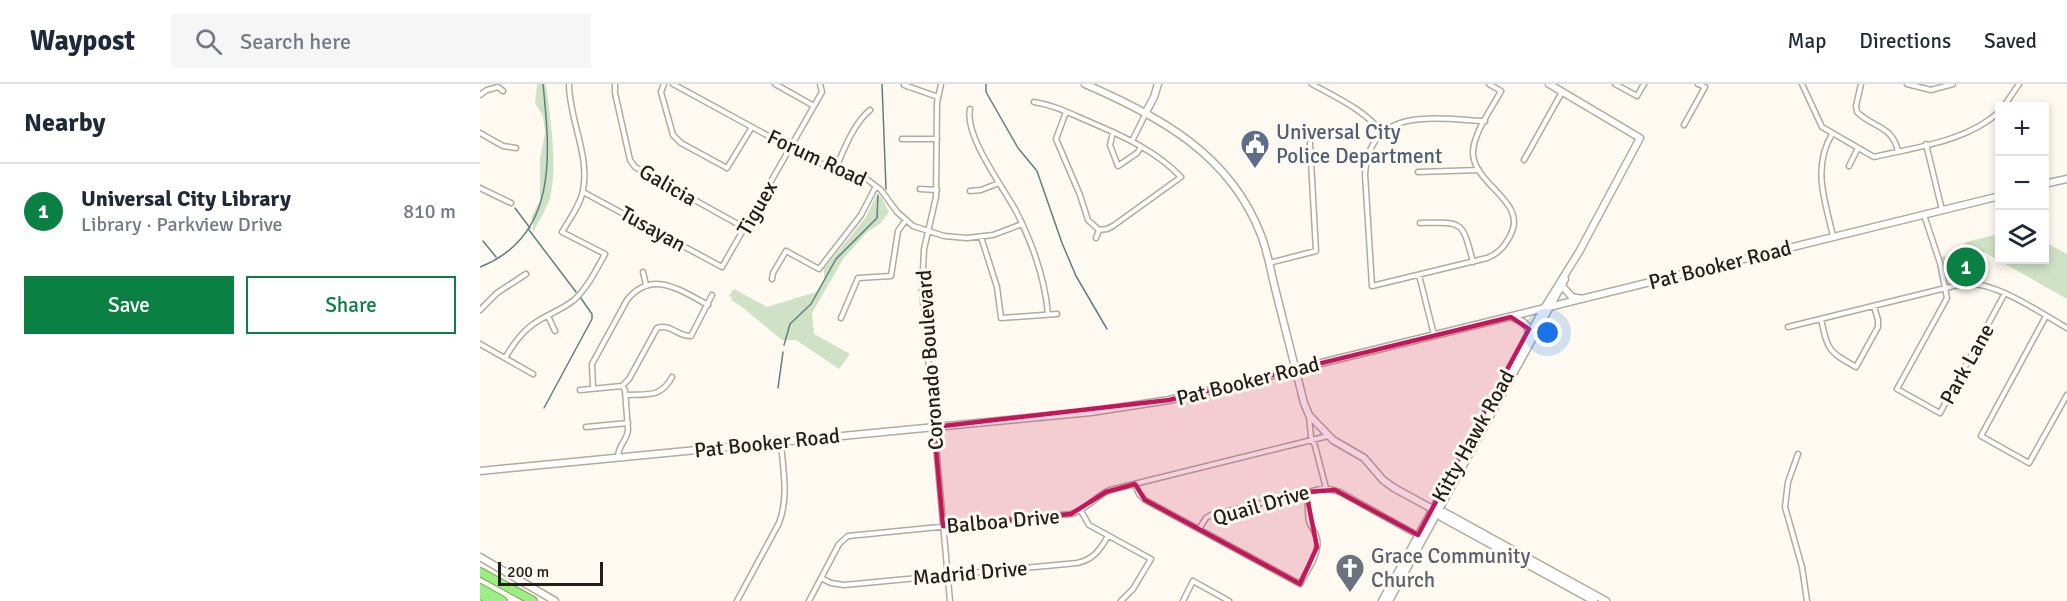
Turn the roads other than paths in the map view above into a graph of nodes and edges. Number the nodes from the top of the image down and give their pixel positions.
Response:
1 (569, 84) edge
2 (615, 84) edge
3 (664, 84) edge
4 (673, 84) edge
5 (775, 84) edge
6 (820, 84) edge
7 (941, 84) edge
8 (1085, 84) edge
9 (1158, 84) edge
10 (1312, 84) edge
11 (1489, 84) edge
12 (1549, 84) edge
13 (1615, 84) edge
14 (1644, 84) edge
15 (1698, 84) edge
16 (1802, 84) edge
17 (1861, 84) edge
18 (1907, 84) edge
19 (1953, 84) edge
20 (2019, 84) edge
21 (904, 85) edge
22 (503, 91) dead end
23 (1562, 92) junction
24 (480, 95) edge
25 (938, 98) junction
26 (1034, 102) dead end
27 (2007, 102) edge
28 (814, 106) junction
29 (970, 109) dead end
30 (870, 110) dead end
31 (1066, 111) junction
32 (1146, 112) junction
33 (1995, 116) edge
34 (1485, 121) junction
35 (1684, 125) dead end
36 (752, 128) junction
37 (1113, 132) junction
38 (480, 133) edge
39 (1382, 133) junction
40 (1832, 134) junction
41 (902, 139) dead end
42 (937, 139) junction
43 (1132, 141) junction
44 (1310, 144) dead end
45 (1926, 144) junction
46 (1142, 147) junction
47 (516, 148) dead end
48 (1858, 148) junction
49 (791, 149) junction
50 (1898, 151) junction
51 (1524, 160) dead end
52 (1848, 166) dead end
53 (836, 168) junction
54 (1479, 170) junction
55 (1418, 172) dead end
56 (2067, 179) edge
57 (999, 183) junction
58 (2049, 183) edge
59 (876, 186) junction
60 (480, 188) edge
61 (920, 189) dead end
62 (936, 190) junction
63 (970, 190) dead end
64 (583, 192) junction
65 (1995, 197) edge
66 (511, 203) dead end
67 (1942, 210) junction
68 (1924, 215) junction
69 (905, 220) junction
70 (1420, 222) dead end
71 (1022, 224) junction
72 (745, 228) junction
73 (1098, 230) junction
74 (928, 231) junction
75 (981, 237) junction
76 (1834, 237) junction
77 (1096, 238) dead end
78 (1473, 262) junction
79 (1268, 263) junction
80 (722, 267) joint
81 (643, 272) dead end
82 (1567, 273) junction
83 (526, 274) dead end
84 (1419, 275) junction
85 (772, 279) dead end
86 (646, 285) junction
87 (1562, 286) junction
88 (1946, 287) junction
89 (2005, 293) junction
90 (712, 295) dead end
91 (1582, 300) junction
92 (708, 305) junction
93 (1874, 306) junction
94 (1546, 309) junction
95 (480, 310) edge
96 (1048, 314) junction
97 (1057, 314) dead end
98 (549, 316) junction
99 (2046, 316) junction
100 (1511, 317) junction
101 (841, 318) dead end
102 (1821, 319) junction
103 (1788, 327) dead end
104 (2067, 328) edge
105 (555, 331) dead end
106 (1529, 334) junction
107 (1434, 335) junction
108 (480, 344) edge
109 (505, 358) junction
110 (1295, 369) junction
111 (1512, 370) junction
112 (533, 374) dead end
113 (672, 377) dead end
114 (622, 386) junction
115 (593, 388) junction
116 (580, 390) dead end
117 (626, 395) junction
118 (2067, 395) edge
119 (1309, 415) junction
120 (628, 423) junction
121 (586, 427) dead end
122 (934, 427) junction
123 (1328, 436) junction
124 (1313, 440) junction
125 (781, 442) junction
126 (1798, 454) dead end
127 (618, 457) junction
128 (480, 471) edge
129 (1135, 484) junction
130 (1326, 488) junction
131 (1306, 492) junction
132 (1435, 510) junction
133 (1081, 511) junction
134 (943, 526) junction
135 (1199, 529) junction
136 (1108, 536) junction
137 (1420, 536) junction
138 (1259, 554) dead end
139 (480, 556) edge
140 (1256, 559) junction
141 (480, 572) edge
142 (948, 575) junction
143 (821, 578) junction
144 (480, 588) edge
145 (1391, 590) junction
146 (1582, 591) junction
147 (480, 594) edge
148 (490, 601) edge
149 (503, 601) edge
150 (534, 601) edge
151 (555, 601) edge
152 (737, 601) edge
153 (809, 601) edge
154 (950, 601) edge
155 (1121, 601) edge
156 (1183, 601) edge
157 (1229, 601) edge
158 (1382, 601) edge
159 (1389, 601) edge
160 (1594, 601) edge
161 (1606, 601) edge
162 (1806, 601) edge

1 - 64 street
2 - 72 street, Galicia
3 - 36 street
4 - 36 street, Forum Road
5 - 28 street
6 - 28 street, Tiguex
7 - 25 street, Coronado Boulevard
8 - 32 main road
9 - 32 main road
10 - 39 street
11 - 34 street
12 - 23 main road, Kitty Hawk Road
13 - 14 street
15 - 35 street
16 - 40 street
17 - 50 street
18 - 19 street
20 - 27 street
21 - 25 street
22 - 24 street
23 - 51 street
23 - 82 main road, Kitty Hawk Road
25 - 42 street, Coronado Boulevard
26 - 31 street
28 - 49 street, Tiguex
29 - 57 street
30 - 53 street
31 - 37 street
31 - 73 street
32 - 43 street
32 - 79 main road
33 - 45 street
34 - 39 street
34 - 54 street
36 - 49 street, Forum Road
37 - 43 street
37 - 46 street
38 - 47 street
39 - 84 street
40 - 48 street
40 - 76 street
41 - 42 street
42 - 62 street, Coronado Boulevard
43 - 46 street
44 - 79 street
45 - 50 street
45 - 67 street
46 - 73 street
48 - 50 street
48 - 52 street
49 - 53 street, Forum Road
49 - 72 street, Tiguex
53 - 59 street, Forum Road
54 - 55 street
54 - 78 street
56 - 58 main road
57 - 63 street
57 - 71 street
59 - 69 street, Forum Road
59 - 85 street
60 - 66 street
61 - 62 street
62 - 74 street, Coronado Boulevard
64 - 80 street, Tusayan
64 - 98 street
65 - 67 main road, Pat Booker Road
67 - 68 main road, Pat Booker Road
68 - 76 main road, Pat Booker Road
68 - 88 street
69 - 74 street, Forum Road
69 - 101 street
70 - 78 street
71 - 75 street, Forum Road
71 - 96 street
72 - 80 street, Tiguex
73 - 77 street
74 - 75 street, Forum Road
74 - 122 street, Coronado Boulevard
75 - 96 street
76 - 91 main road, Pat Booker Road
78 - 84 street
79 - 110 main road
81 - 86 street
82 - 87 main road, Kitty Hawk Road
82 - 94 main road, Kitty Hawk Road
83 - 95 street
84 - 107 street
86 - 92 street
86 - 115 street
87 - 91 main road
87 - 94 main road, Kitty Hawk Road
88 - 89 street
88 - 89 street, Park Lane
88 - 93 street
89 - 99 street
90 - 92 street
91 - 94 main road, Pat Booker Road
92 - 114 street
93 - 102 street
93 - 102 street
94 - 100 main road, Pat Booker Road
94 - 106 main road, Kitty Hawk Road
94 - 111 main road, Kitty Hawk Road
96 - 97 street
98 - 105 street
98 - 109 street
99 - 104 street
99 - 118 street
100 - 106 main road
100 - 107 main road, Pat Booker Road
102 - 103 street
106 - 111 main road, Kitty Hawk Road
107 - 110 main road, Pat Booker Road
108 - 109 street
109 - 112 street
110 - 119 main road
110 - 122 main road, Pat Booker Road
111 - 132 main road, Kitty Hawk Road
113 - 117 street
114 - 115 street
114 - 117 street
115 - 116 street
117 - 120 street
119 - 123 main road
119 - 124 street
120 - 121 street
120 - 127 street
122 - 125 main road, Pat Booker Road
122 - 134 street, Coronado Boulevard
123 - 124 street, Balboa Drive
123 - 132 main road
124 - 129 street, Balboa Drive
124 - 130 street
125 - 127 main road, Pat Booker Road
125 - 152 street
126 - 162 street
127 - 128 main road, Pat Booker Road
129 - 133 street, Balboa Drive
129 - 135 street
130 - 131 street, Quail Drive
130 - 137 street, Quail Drive
131 - 135 street, Quail Drive
131 - 140 street
132 - 137 main road, Kitty Hawk Road
132 - 146 main road
133 - 134 street, Balboa Drive
133 - 136 street
134 - 142 street, Coronado Boulevard
134 - 143 street, Balboa Drive
135 - 140 street
136 - 142 street, Madrid Drive
136 - 155 street
137 - 145 main road, Kitty Hawk Road
138 - 140 street
139 - 151 main road
141 - 150 highway
142 - 143 street, Madrid Drive
142 - 154 street, Coronado Boulevard
143 - 153 street, Balboa Drive
144 - 149 highway
145 - 158 main road, Kitty Hawk Road
145 - 159 main road, Kitty Hawk Road
146 - 160 main road
146 - 161 main road
147 - 148 highway
156 - 157 street

